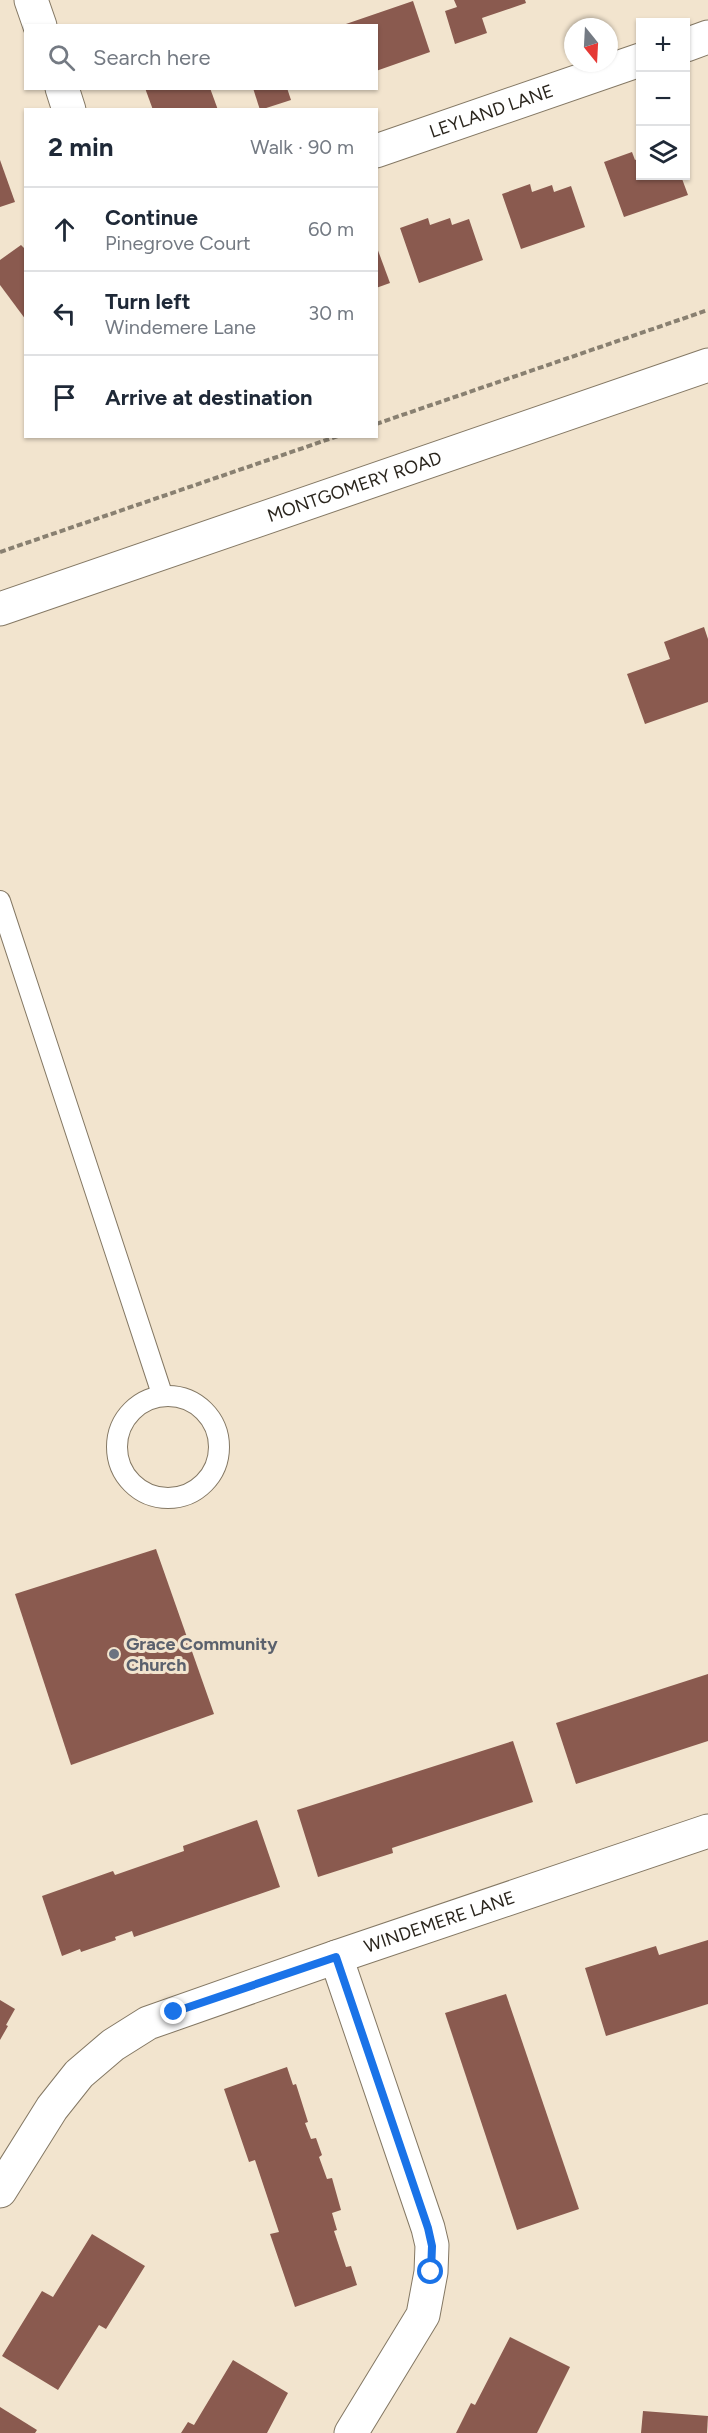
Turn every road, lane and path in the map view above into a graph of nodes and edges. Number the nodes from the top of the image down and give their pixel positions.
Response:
1 (31, 0) edge
2 (39, 24) edge
3 (708, 37) edge
4 (690, 44) edge
5 (636, 61) edge
6 (63, 90) edge
7 (68, 108) edge
8 (378, 150) edge
9 (708, 310) edge
10 (708, 365) edge
11 (378, 422) edge
12 (332, 438) edge
13 (0, 552) edge
14 (0, 609) edge
15 (0, 901) edge
16 (162, 1394) junction
17 (708, 1831) edge
18 (336, 1957) junction
19 (0, 2191) edge
20 (351, 2433) edge

1 - 2 street
3 - 4 street
5 - 8 street, LEYLAND LANE
6 - 7 street
9 - 11 path
10 - 14 street, MONTGOMERY ROAD
12 - 13 path
15 - 16 lane
16 - 16 lane
17 - 18 street, WINDEMERE LANE
18 - 19 street, WINDEMERE LANE
18 - 20 street

